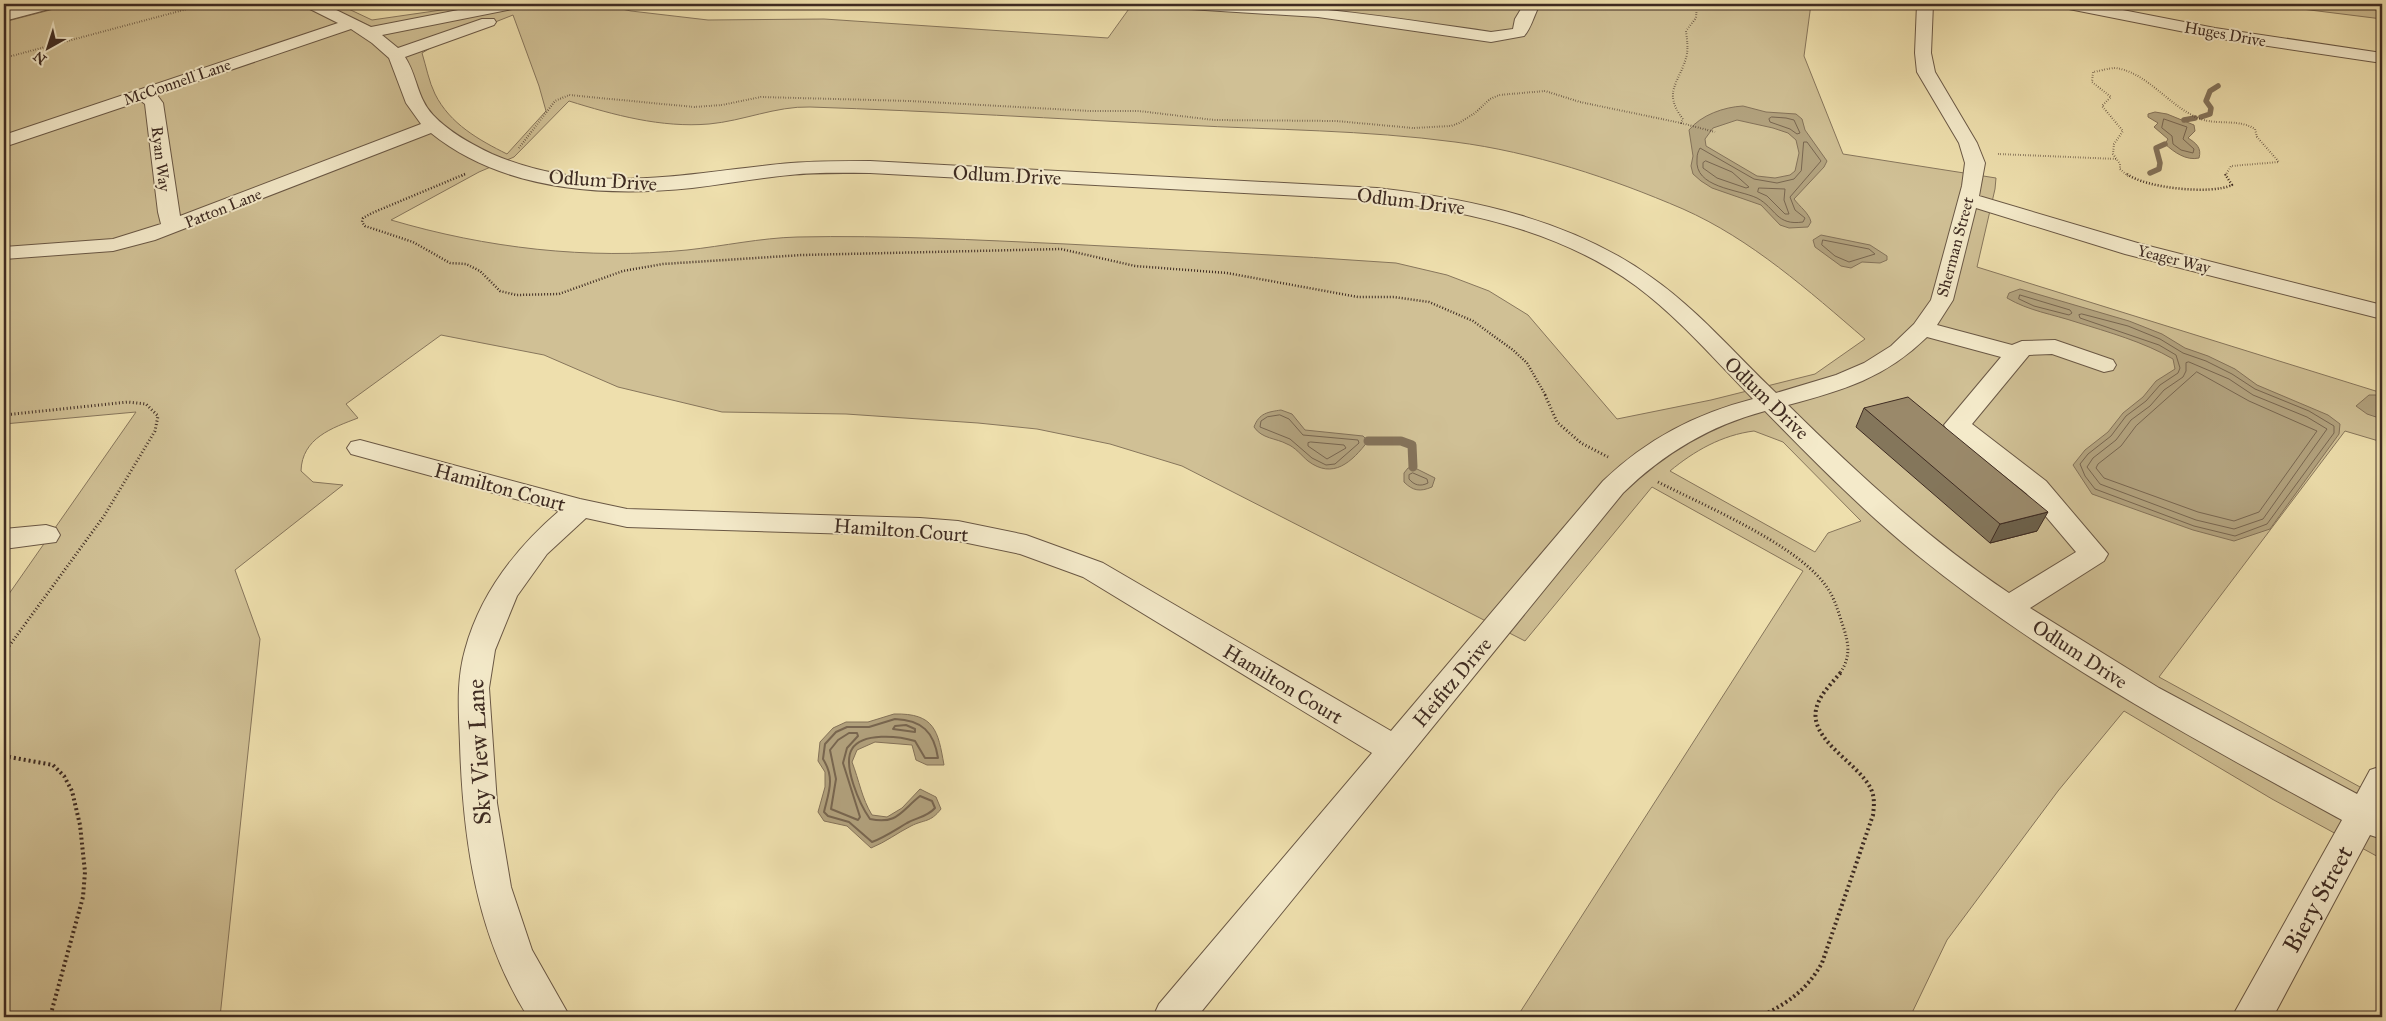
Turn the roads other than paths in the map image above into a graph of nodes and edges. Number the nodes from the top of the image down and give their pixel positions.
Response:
1 (51, 4) edge
2 (312, 4) edge
3 (512, 4) edge
4 (530, 4) edge
5 (1189, 4) edge
6 (1532, 4) edge
7 (1925, 4) edge
8 (2069, 4) edge
9 (1279, 6) edge
10 (4, 16) edge
11 (359, 29) junction
12 (395, 54) junction
13 (2382, 58) edge
14 (144, 94) junction
15 (433, 126) junction
16 (4, 141) edge
17 (1967, 199) junction
18 (173, 228) junction
19 (4, 253) edge
20 (2382, 312) edge
21 (1924, 329) junction
22 (2017, 354) junction
23 (2104, 365) dead end
24 (1772, 403) junction
25 (360, 448) dead end
26 (580, 508) junction
27 (46, 534) dead end
28 (4, 539) edge
29 (2008, 608) junction
30 (1395, 750) junction
31 (2382, 780) edge
32 (2373, 820) edge
33 (550, 1017) edge
34 (1172, 1017) edge
35 (2252, 1017) edge

1 - 10 street
2 - 11 street, Odlum Drive
3 - 11 street, McConnell Lane
4 - 12 street
5 - 9 street
6 - 9 street
7 - 17 street, Sherman Street
8 - 13 street, Huges Drive
11 - 12 street, Odlum Drive
11 - 14 street, McConnell Lane
12 - 15 street, Odlum Drive
14 - 16 street, McConnell Lane
14 - 18 street, Ryan Way
15 - 18 street, Patton Lane
15 - 24 street, Odlum Drive
17 - 20 street, Yeager Way
17 - 21 street, Sherman Street
18 - 19 street, Patton Lane
21 - 22 street
21 - 24 street, Sherman Street
22 - 23 street
22 - 29 street
24 - 29 street, Odlum Drive
24 - 30 street, Heifitz Drive
25 - 26 street, Hamilton Court
26 - 30 street, Hamilton Court
26 - 33 street, Sky View Lane
27 - 28 street
29 - 32 street, Odlum Drive
30 - 34 street, Heifitz Drive
31 - 32 street, Biery Street
32 - 35 street, Biery Street

